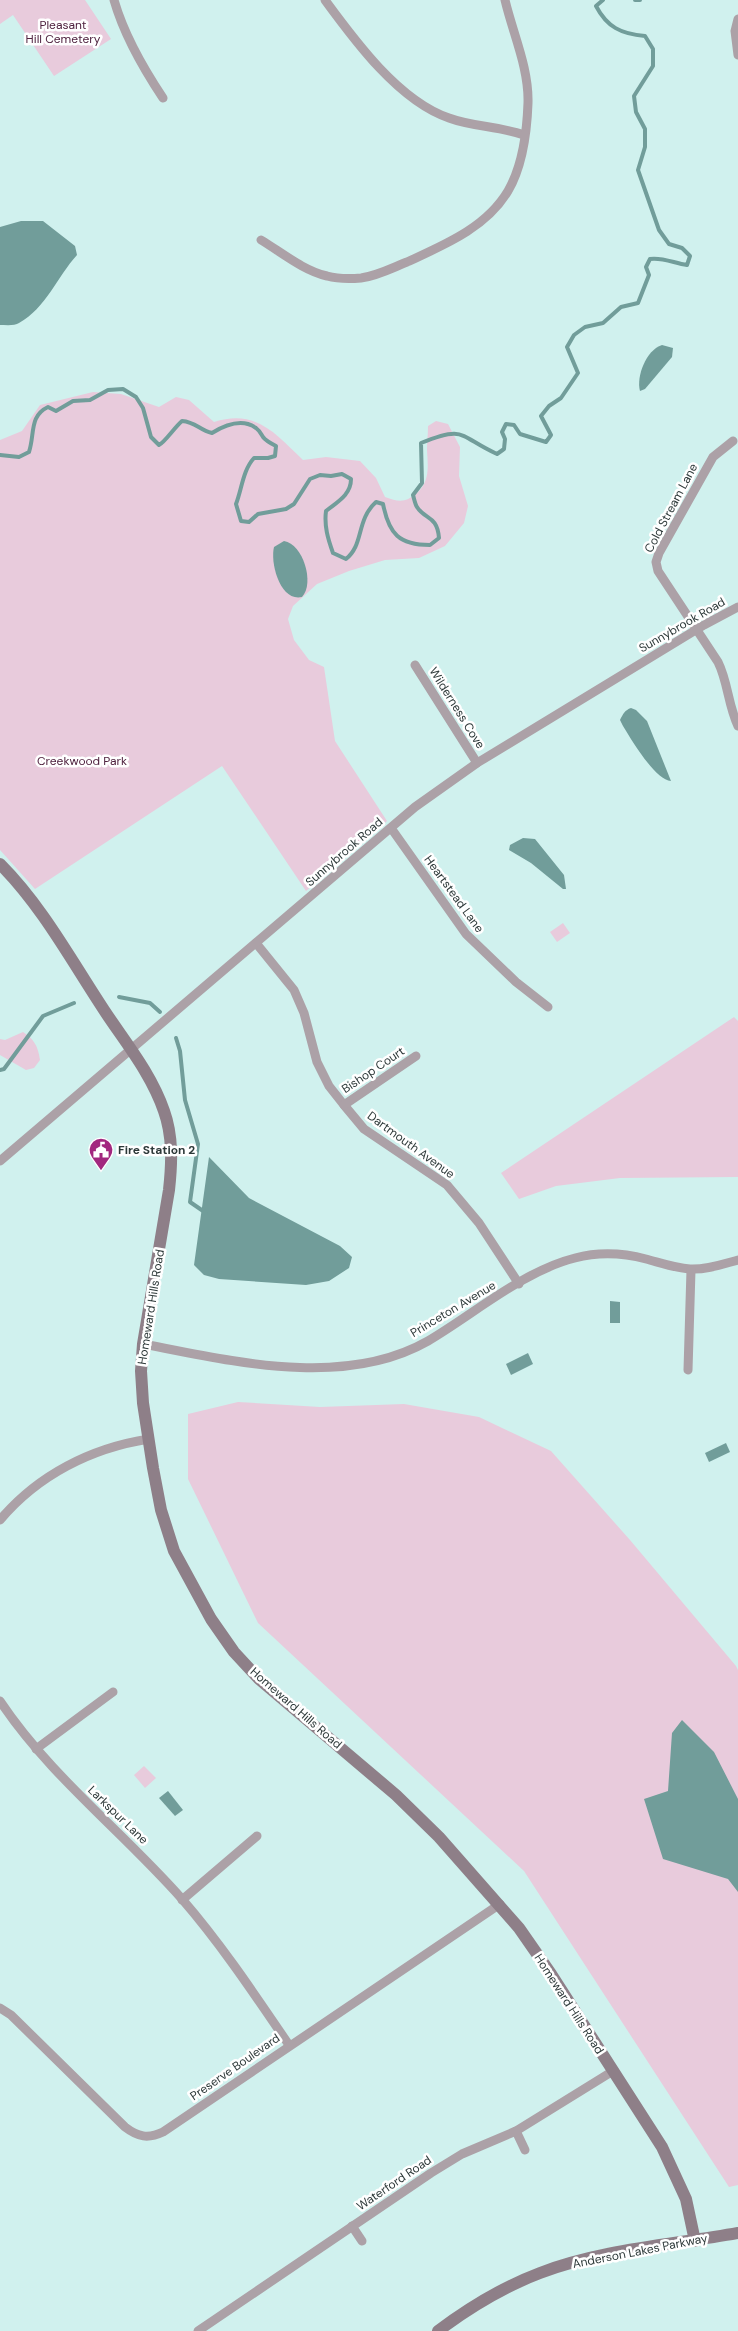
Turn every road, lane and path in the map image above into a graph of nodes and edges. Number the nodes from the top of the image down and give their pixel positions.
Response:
1 (114, 0) edge
2 (325, 0) edge
3 (505, 0) edge
4 (738, 19) edge
5 (738, 55) edge
6 (164, 98) dead end
7 (524, 135) junction
8 (261, 240) dead end
9 (733, 441) dead end
10 (738, 607) edge
11 (697, 629) junction
12 (415, 666) dead end
13 (738, 726) edge
14 (477, 763) junction
15 (391, 828) junction
16 (0, 864) edge
17 (256, 943) junction
18 (548, 1007) dead end
19 (130, 1050) junction
20 (416, 1056) dead end
21 (344, 1105) junction
22 (0, 1161) edge
23 (738, 1260) edge
24 (691, 1270) junction
25 (519, 1284) junction
26 (143, 1344) junction
27 (688, 1370) dead end
28 (149, 1439) junction
29 (0, 1520) edge
30 (113, 1692) dead end
31 (0, 1701) edge
32 (36, 1750) junction
33 (257, 1836) dead end
34 (182, 1900) junction
35 (500, 1904) junction
36 (0, 2008) edge
37 (289, 2045) junction
38 (613, 2071) junction
39 (516, 2131) junction
40 (525, 2150) dead end
41 (352, 2226) junction
42 (738, 2232) edge
43 (362, 2240) dead end
44 (695, 2241) junction
45 (198, 2331) edge
46 (438, 2331) edge

1 - 6 street
2 - 7 street
3 - 7 street
4 - 5 street
7 - 8 street
9 - 11 street, Cold Stream Lane
10 - 11 street, Sunnybrook Road
11 - 13 street, Cold Stream Lane
11 - 14 street, Sunnybrook Road
12 - 14 street, Wilderness Cove
14 - 15 street, Sunnybrook Road
15 - 17 street, Sunnybrook Road
15 - 18 street, Heartstead Lane
16 - 19 street, Homeward Hills Road
17 - 19 street, Sunnybrook Road
17 - 21 street, Dartmouth Avenue
19 - 22 street, Sunnybrook Road
19 - 26 street, Homeward Hills Road
20 - 21 street, Bishop Court
21 - 25 street, Dartmouth Avenue
23 - 24 street, Princeton Avenue
24 - 25 street, Princeton Avenue
24 - 27 street
25 - 26 street, Princeton Avenue
26 - 28 street, Homeward Hills Road
28 - 29 street
28 - 35 street, Homeward Hills Road
30 - 32 street
31 - 32 street, Larkspur Lane
32 - 34 street, Larkspur Lane
33 - 34 street
34 - 37 street, Larkspur Lane
35 - 37 street, Preserve Boulevard
35 - 38 street, Homeward Hills Road
36 - 37 street, Preserve Boulevard
38 - 39 street, Waterford Road
38 - 44 street, Homeward Hills Road
39 - 40 street
39 - 41 street, Waterford Road
41 - 43 street
41 - 45 street, Waterford Road
42 - 44 street, Anderson Lakes Parkway
44 - 46 street, Anderson Lakes Parkway

